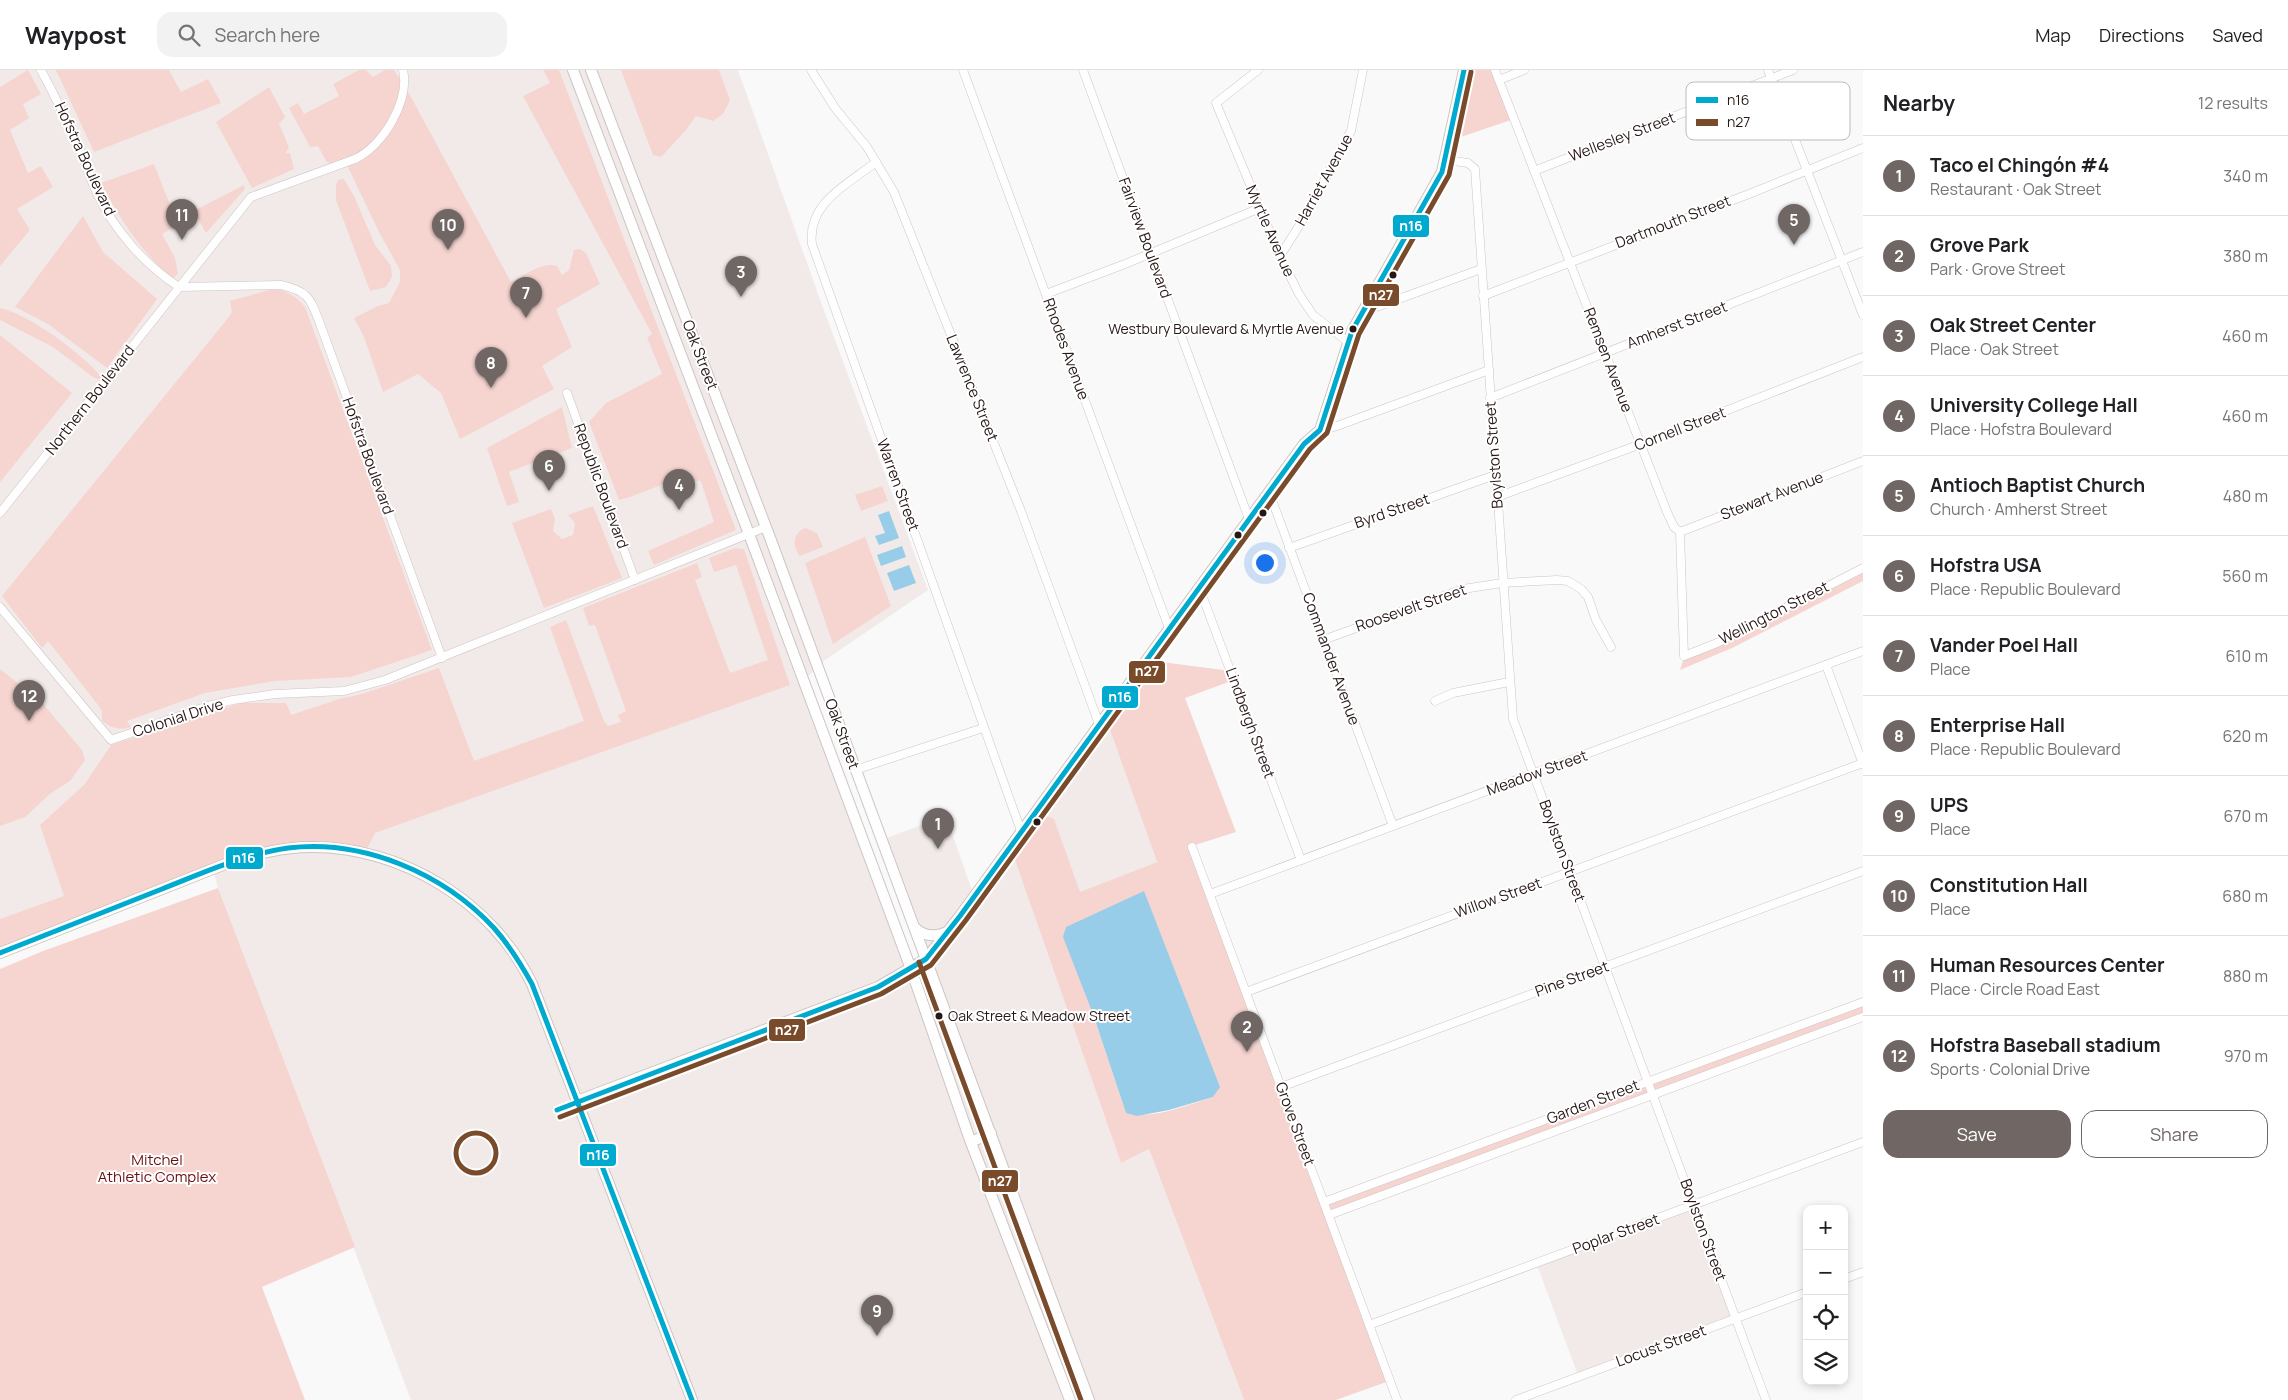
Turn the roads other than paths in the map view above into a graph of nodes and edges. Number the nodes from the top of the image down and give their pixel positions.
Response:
1 (41, 70) edge
2 (403, 70) edge
3 (573, 70) edge
4 (591, 70) edge
5 (811, 70) edge
6 (963, 70) edge
7 (1083, 70) edge
8 (1258, 70) edge
9 (1363, 70) edge
10 (1464, 70) edge
11 (1495, 70) edge
12 (1524, 70) edge
13 (1768, 70) edge
14 (1793, 70) edge
15 (1771, 78) junction
16 (1499, 80) junction
17 (1761, 82) edge
18 (1773, 82) edge
19 (1686, 111) edge
20 (1795, 140) edge
21 (1863, 148) edge
22 (1446, 160) junction
23 (876, 162) junction
24 (1806, 170) junction
25 (1534, 171) junction
26 (1260, 208) junction
27 (660, 252) junction
28 (1863, 252) edge
29 (1151, 253) junction
30 (1280, 256) junction
31 (645, 258) junction
32 (1842, 261) junction
33 (1570, 262) junction
34 (1481, 268) junction
35 (179, 287) junction
36 (1046, 294) junction
37 (1483, 296) junction
38 (1363, 312) junction
39 (1863, 315) edge
40 (1348, 342) junction
41 (1605, 353) junction
42 (1863, 358) edge
43 (1489, 370) junction
44 (567, 393) dead end
45 (1490, 398) junction
46 (1320, 430) junction
47 (1641, 444) junction
48 (1863, 460) edge
49 (1495, 475) junction
50 (1269, 492) junction
51 (1497, 497) junction
52 (0, 513) edge
53 (1250, 518) junction
54 (766, 527) junction
55 (1680, 532) junction
56 (749, 534) junction
57 (1289, 548) junction
58 (1863, 568) edge
59 (634, 580) junction
60 (1502, 583) junction
61 (1199, 587) junction
62 (0, 608) edge
63 (1169, 628) junction
64 (1323, 640) junction
65 (1611, 647) dead end
66 (1863, 652) edge
67 (442, 658) junction
68 (1826, 665) junction
69 (1509, 682) junction
70 (1435, 701) dead end
71 (1099, 724) junction
72 (983, 728) junction
73 (1863, 763) edge
74 (855, 770) junction
75 (1533, 774) junction
76 (1393, 826) junction
77 (1021, 831) junction
78 (1192, 847) dead end
79 (1301, 860) junction
80 (1863, 871) edge
81 (1570, 872) junction
82 (1210, 894) junction
83 (915, 928) junction
84 (948, 931) junction
85 (0, 954) edge
86 (926, 959) junction
87 (1605, 967) junction
88 (910, 969) junction
89 (1246, 992) junction
90 (1863, 1002) edge
91 (1863, 1016) edge
92 (1799, 1026) junction
93 (1804, 1039) junction
94 (1648, 1082) junction
95 (1281, 1087) junction
96 (1652, 1095) junction
97 (577, 1101) junction
98 (1544, 1121) junction
99 (991, 1133) junction
100 (1549, 1133) junction
101 (971, 1142) junction
102 (1863, 1142) edge
103 (1324, 1202) junction
104 (1693, 1205) junction
105 (1329, 1215) junction
106 (1863, 1272) edge
107 (1848, 1277) edge
108 (1803, 1294) edge
109 (1050, 1296) junction
110 (1033, 1304) junction
111 (1735, 1319) junction
112 (1370, 1325) junction
113 (692, 1400) edge
114 (1070, 1400) edge
115 (1089, 1400) edge
116 (1397, 1400) edge
117 (1516, 1400) edge
118 (1766, 1400) edge

1 - 35 street, Hofstra Boulevard
2 - 35 street, Northern Boulevard
3 - 31 street, Oak Street
4 - 27 street, Oak Street
5 - 23 street, Lawrence Street
6 - 36 street, Rhodes Avenue
7 - 29 street, Fairview Boulevard
8 - 26 street, Myrtle Avenue
9 - 30 street, Harriet Avenue
10 - 22 street
11 - 16 street, Remsen Avenue
12 - 16 street
13 - 15 street
14 - 15 street, Wellesley Street
15 - 17 street, Wellesley Street
15 - 18 street
16 - 25 street, Remsen Avenue
19 - 25 street, Wellesley Street
20 - 24 street
21 - 24 street, Dartmouth Street
22 - 34 street, Boylston Street
22 - 38 street
23 - 71 street, Lawrence Street
23 - 72 street, Warren Street
24 - 32 street
24 - 33 street, Dartmouth Street
25 - 33 street, Remsen Avenue
26 - 29 street
26 - 30 street, Myrtle Avenue
27 - 31 street
27 - 54 street, Oak Street
28 - 32 street, Amherst Street
29 - 36 street
29 - 53 street, Fairview Boulevard
30 - 40 street, Myrtle Avenue
31 - 56 street, Oak Street
32 - 39 street
32 - 41 street, Amherst Street
33 - 37 street, Dartmouth Street
33 - 41 street, Remsen Avenue
34 - 37 street, Boylston Street
34 - 38 street
35 - 52 street, Northern Boulevard
35 - 67 street, Hofstra Boulevard
36 - 63 street, Rhodes Avenue
37 - 43 street, Boylston Street
38 - 40 street
40 - 46 street
41 - 45 street, Amherst Street
41 - 47 street, Remsen Avenue
42 - 47 street, Cornell Street
43 - 45 street, Boylston Street
43 - 46 street
44 - 59 street, Republic Boulevard
45 - 49 street, Boylston Street
46 - 50 street
47 - 51 street, Cornell Street
47 - 55 street, Remsen Avenue
48 - 55 street, Stewart Avenue
49 - 51 street, Boylston Street
49 - 57 street, Byrd Street
50 - 53 street
50 - 57 street, Commander Avenue
51 - 60 street, Boylston Street
53 - 61 street
54 - 56 street
54 - 74 street, Oak Street
55 - 58 street, Wellington Street
56 - 59 street
56 - 88 street, Oak Street
57 - 64 street, Commander Avenue
59 - 67 street
60 - 64 street, Roosevelt Street
60 - 65 street, Roosevelt Street
60 - 69 street, Boylston Street
61 - 63 street
61 - 79 street, Lindbergh Street
62 - 67 street, Colonial Drive
63 - 71 street
64 - 76 street, Commander Avenue
66 - 68 street, Meadow Street
68 - 73 street
68 - 75 street, Meadow Street
69 - 70 street
69 - 75 street, Boylston Street
71 - 77 street
72 - 74 street
72 - 77 street, Warren Street
73 - 81 street, Willow Street
74 - 83 street, Oak Street
75 - 76 street, Meadow Street
75 - 81 street, Boylston Street
76 - 79 street, Meadow Street
77 - 84 street
78 - 82 street, Grove Street
79 - 82 street, Meadow Street
80 - 87 street, Pine Street
81 - 87 street, Boylston Street
81 - 89 street, Willow Street
82 - 89 street, Grove Street
83 - 84 street
83 - 86 street, Oak Street
84 - 86 street
85 - 97 street
86 - 88 street
86 - 99 street, Oak Street
87 - 94 street, Boylston Street
87 - 95 street, Pine Street
88 - 97 street
88 - 101 street, Oak Street
89 - 95 street, Grove Street
90 - 92 street, Garden Street
91 - 93 street, Garden Street
92 - 93 street
92 - 94 street, Garden Street
93 - 96 street, Garden Street
94 - 96 street, Boylston Street
94 - 98 street, Garden Street
95 - 103 street, Grove Street
96 - 100 street, Garden Street
96 - 104 street, Boylston Street
97 - 113 street
98 - 100 street
98 - 103 street, Garden Street
99 - 101 street
99 - 109 street, Oak Street
100 - 105 street, Garden Street
101 - 110 street, Oak Street
102 - 104 street, Poplar Street
103 - 105 street, Grove Street
104 - 111 street, Boylston Street
104 - 112 street, Poplar Street
105 - 112 street, Grove Street
106 - 107 street
108 - 111 street, Locust Street
109 - 110 street
109 - 115 street, Oak Street
110 - 114 street, Oak Street
111 - 117 street, Locust Street
111 - 118 street, Boylston Street
112 - 116 street, Grove Street

